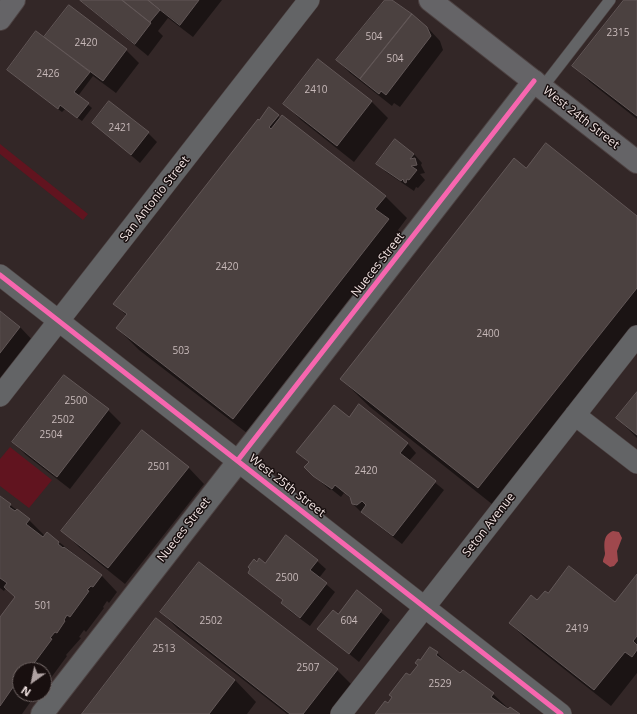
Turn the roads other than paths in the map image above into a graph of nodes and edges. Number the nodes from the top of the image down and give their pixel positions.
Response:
1 (14, 0) edge
2 (310, 0) edge
3 (430, 0) edge
4 (610, 0) edge
5 (0, 19) edge
6 (538, 84) junction
7 (637, 162) edge
8 (0, 275) edge
9 (59, 321) junction
10 (637, 336) edge
11 (0, 396) edge
12 (575, 415) junction
13 (238, 460) junction
14 (637, 463) edge
15 (425, 607) junction
16 (42, 714) edge
17 (341, 714) edge
18 (561, 714) edge

1 - 5 main road
2 - 9 street, San Antonio Street
3 - 6 main road, West 24th Street
4 - 6 lane
6 - 7 main road, West 24th Street
6 - 13 street, Nueces Street
8 - 9 street, West 25th Street
9 - 11 street, San Antonio Street
9 - 13 street, West 25th Street
10 - 12 street, Seton Avenue
12 - 14 street
12 - 15 street, Seton Avenue
13 - 15 street, West 25th Street
13 - 16 street, Nueces Street
15 - 17 street, Seton Avenue
15 - 18 street, West 25th Street

